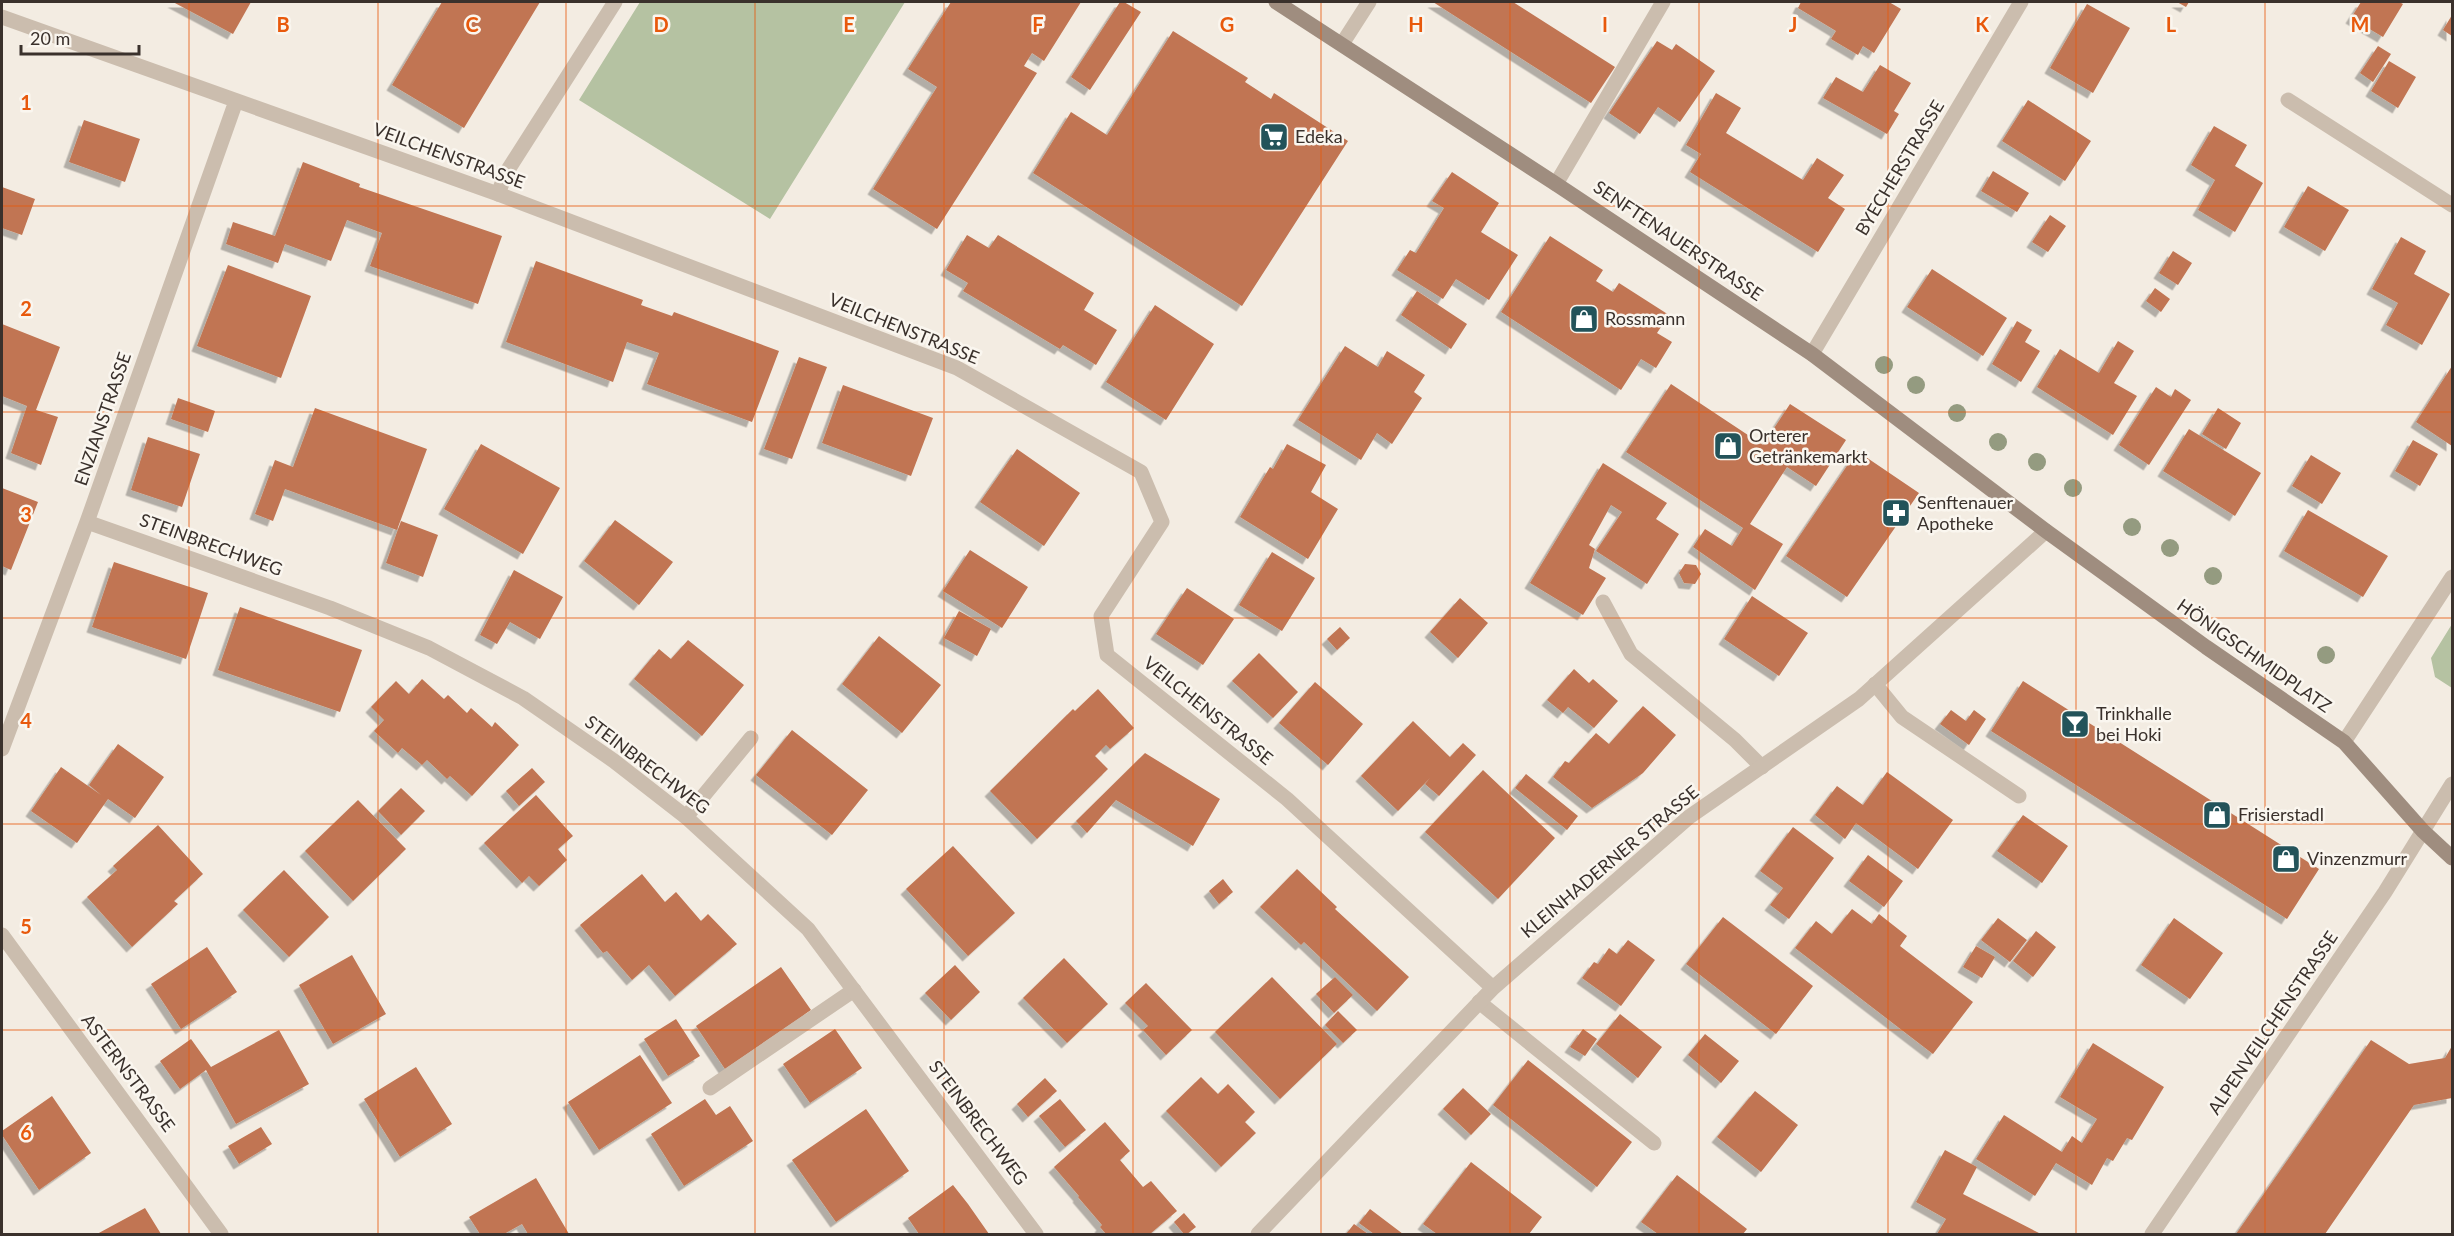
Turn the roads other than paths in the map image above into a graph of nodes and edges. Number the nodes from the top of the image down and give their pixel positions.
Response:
1 (615, 2) edge
2 (1276, 2) edge
3 (1369, 2) edge
4 (1663, 2) edge
5 (2021, 2) edge
6 (2, 17) edge
7 (1342, 44) junction
8 (2288, 100) dead end
9 (236, 101) junction
10 (1556, 184) junction
11 (498, 194) junction
12 (2452, 205) edge
13 (1812, 354) junction
14 (87, 522) junction
15 (2046, 531) junction
16 (2452, 577) edge
17 (1603, 602) dead end
18 (1875, 684) junction
19 (751, 738) dead end
20 (2344, 742) junction
21 (2, 749) edge
22 (1762, 766) junction
23 (2452, 784) edge
24 (2019, 796) dead end
25 (687, 817) junction
26 (2422, 831) junction
27 (2452, 858) edge
28 (2, 935) edge
29 (1493, 988) junction
30 (854, 990) junction
31 (1479, 1002) junction
32 (710, 1088) dead end
33 (1654, 1143) dead end
34 (221, 1234) edge
35 (1036, 1234) edge
36 (1258, 1234) edge
37 (2152, 1234) edge

1 - 11 street
2 - 7 street, SENFTENAUERSTRASSE
3 - 7 street
4 - 10 street
5 - 13 street, BYECHERSTRASSE
6 - 9 street, VEILCHENSTRASSE
7 - 10 street, SENFTENAUERSTRASSE
8 - 12 street
9 - 11 street, VEILCHENSTRASSE
9 - 14 street, ENZIANSTRASSE
10 - 13 street, SENFTENAUERSTRASSE
11 - 29 street, VEILCHENSTRASSE
13 - 15 street, SENFTENAUERSTRASSE
14 - 21 street, ENZIANSTRASSE
14 - 25 street, STEINBRECHWEG
15 - 18 street, KLEINHADERNER STRASSE
15 - 20 street, HÖNIGSCHMIDPLATZ
16 - 20 street
17 - 22 street
18 - 22 street, KLEINHADERNER STRASSE
18 - 24 street
19 - 25 street
20 - 26 street, HÖNIGSCHMIDPLATZ
22 - 29 street, KLEINHADERNER STRASSE
23 - 26 street, ALPENVEILCHENSTRASSE
25 - 30 street, STEINBRECHWEG
26 - 27 street
26 - 37 street, ALPENVEILCHENSTRASSE
28 - 34 street, ASTERNSTRASSE
29 - 31 street, KLEINHADERNER STRASSE
30 - 32 street
30 - 35 street, STEINBRECHWEG
31 - 33 street
31 - 36 street, KLEINHADERNER STRASSE

